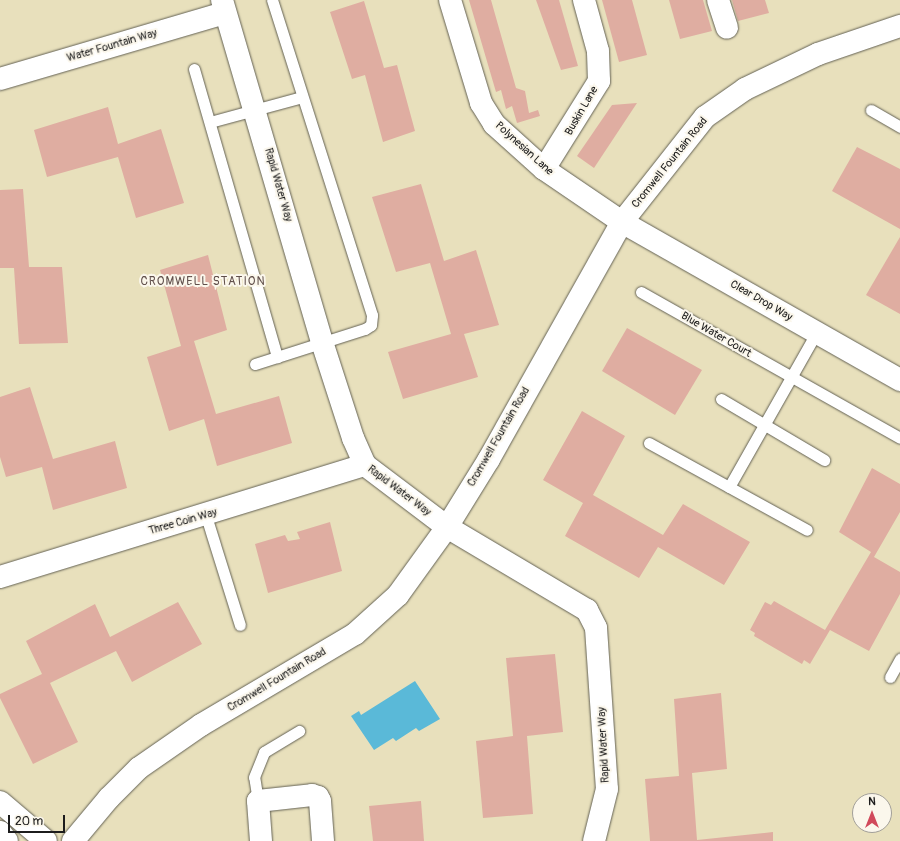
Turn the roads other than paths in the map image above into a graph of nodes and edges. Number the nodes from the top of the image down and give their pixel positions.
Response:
1 (272, 0) edge
2 (450, 0) edge
3 (584, 0) edge
4 (718, 0) edge
5 (223, 6) edge
6 (900, 26) edge
7 (727, 28) dead end
8 (194, 69) dead end
9 (0, 79) edge
10 (302, 98) junction
11 (256, 108) junction
12 (871, 110) dead end
13 (210, 122) junction
14 (900, 127) edge
15 (544, 169) junction
16 (622, 222) junction
17 (641, 292) dead end
18 (816, 333) junction
19 (322, 342) junction
20 (277, 357) junction
21 (255, 364) dead end
22 (792, 378) junction
23 (900, 380) edge
24 (721, 400) dead end
25 (764, 424) junction
26 (900, 438) edge
27 (649, 443) dead end
28 (824, 460) dead end
29 (365, 465) junction
30 (729, 487) junction
31 (206, 516) junction
32 (447, 527) junction
33 (807, 530) dead end
34 (0, 577) edge
35 (240, 625) dead end
36 (900, 659) edge
37 (890, 678) dead end
38 (299, 731) dead end
39 (258, 801) junction
40 (0, 802) edge
41 (0, 832) edge
42 (7, 841) edge
43 (46, 841) edge
44 (73, 841) edge
45 (261, 841) edge
46 (324, 841) edge
47 (594, 841) edge

1 - 10 lane
2 - 15 street, Polynesian Lane
3 - 15 street, Buskin Lane
4 - 7 street
5 - 9 street, Water Fountain Way
5 - 11 street, Rapid Water Way
6 - 16 street, Cromwell Fountain Road
8 - 13 lane
10 - 11 lane
10 - 19 lane
11 - 13 lane
11 - 19 street, Rapid Water Way
12 - 14 lane
13 - 20 lane
15 - 16 street, Polynesian Lane
16 - 18 street, Clear Drop Way
16 - 32 street, Cromwell Fountain Road
17 - 22 lane, Blue Water Court
18 - 22 lane
18 - 23 street, Clear Drop Way
19 - 20 lane
19 - 29 street, Rapid Water Way
20 - 21 lane
22 - 25 lane
22 - 26 lane, Blue Water Court
24 - 25 lane
25 - 28 lane
25 - 30 lane
27 - 30 lane
29 - 31 street, Three Coin Way
29 - 32 street, Rapid Water Way
30 - 33 lane
31 - 34 street, Three Coin Way
31 - 35 lane
32 - 44 street, Cromwell Fountain Road
32 - 47 street, Rapid Water Way
36 - 37 lane
38 - 39 lane
39 - 45 street
39 - 46 street
40 - 43 street
41 - 42 street

